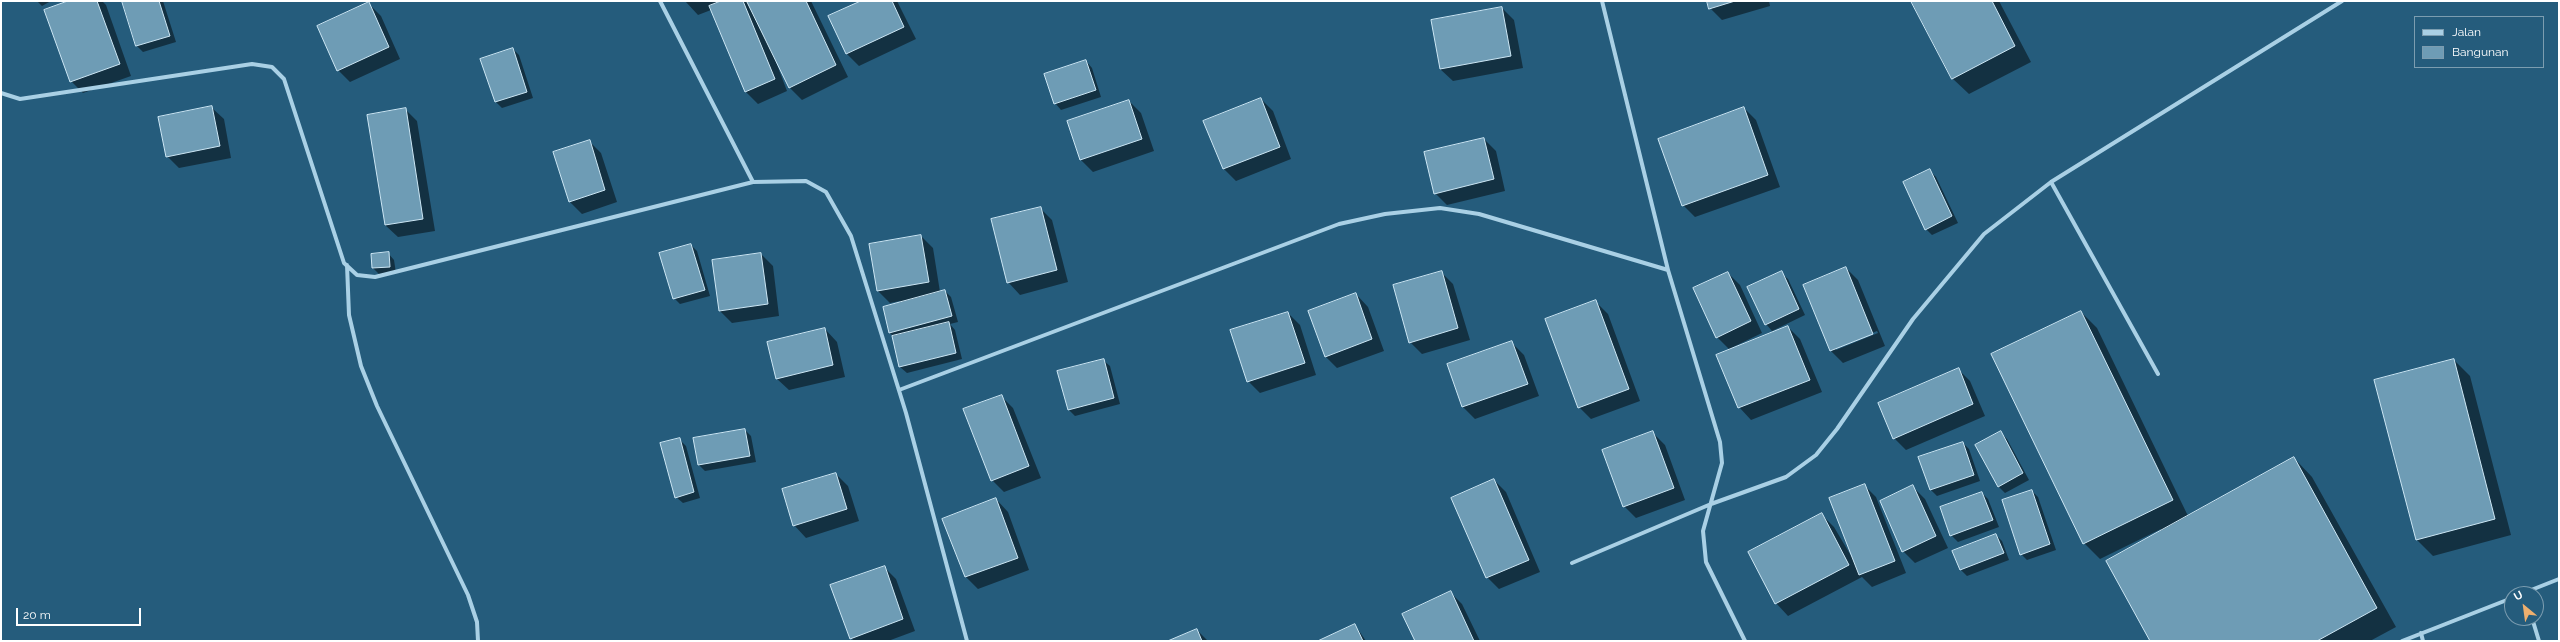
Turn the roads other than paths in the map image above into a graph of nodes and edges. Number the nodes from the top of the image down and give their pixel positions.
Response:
1 (660, 1) edge
2 (1602, 1) edge
3 (2342, 1) edge
4 (1, 92) edge
5 (753, 182) junction
6 (2051, 182) junction
7 (347, 265) junction
8 (1668, 270) junction
9 (2158, 374) dead end
10 (899, 390) junction
11 (1711, 504) junction
12 (1572, 562) dead end
13 (2559, 579) edge
14 (2543, 586) edge
15 (2504, 601) edge
16 (2534, 626) edge
17 (2421, 633) junction
18 (478, 641) edge
19 (967, 641) edge
20 (1745, 641) edge
21 (2402, 641) edge
22 (2423, 641) edge
23 (2539, 641) edge

1 - 5 street
2 - 8 street
3 - 6 street
4 - 7 street
5 - 7 street
5 - 10 street
6 - 9 street
6 - 11 street
7 - 18 street
8 - 10 street
8 - 11 street
10 - 19 street
11 - 12 street
11 - 20 street
13 - 14 street
15 - 17 street
16 - 23 street
17 - 21 street
17 - 22 street

